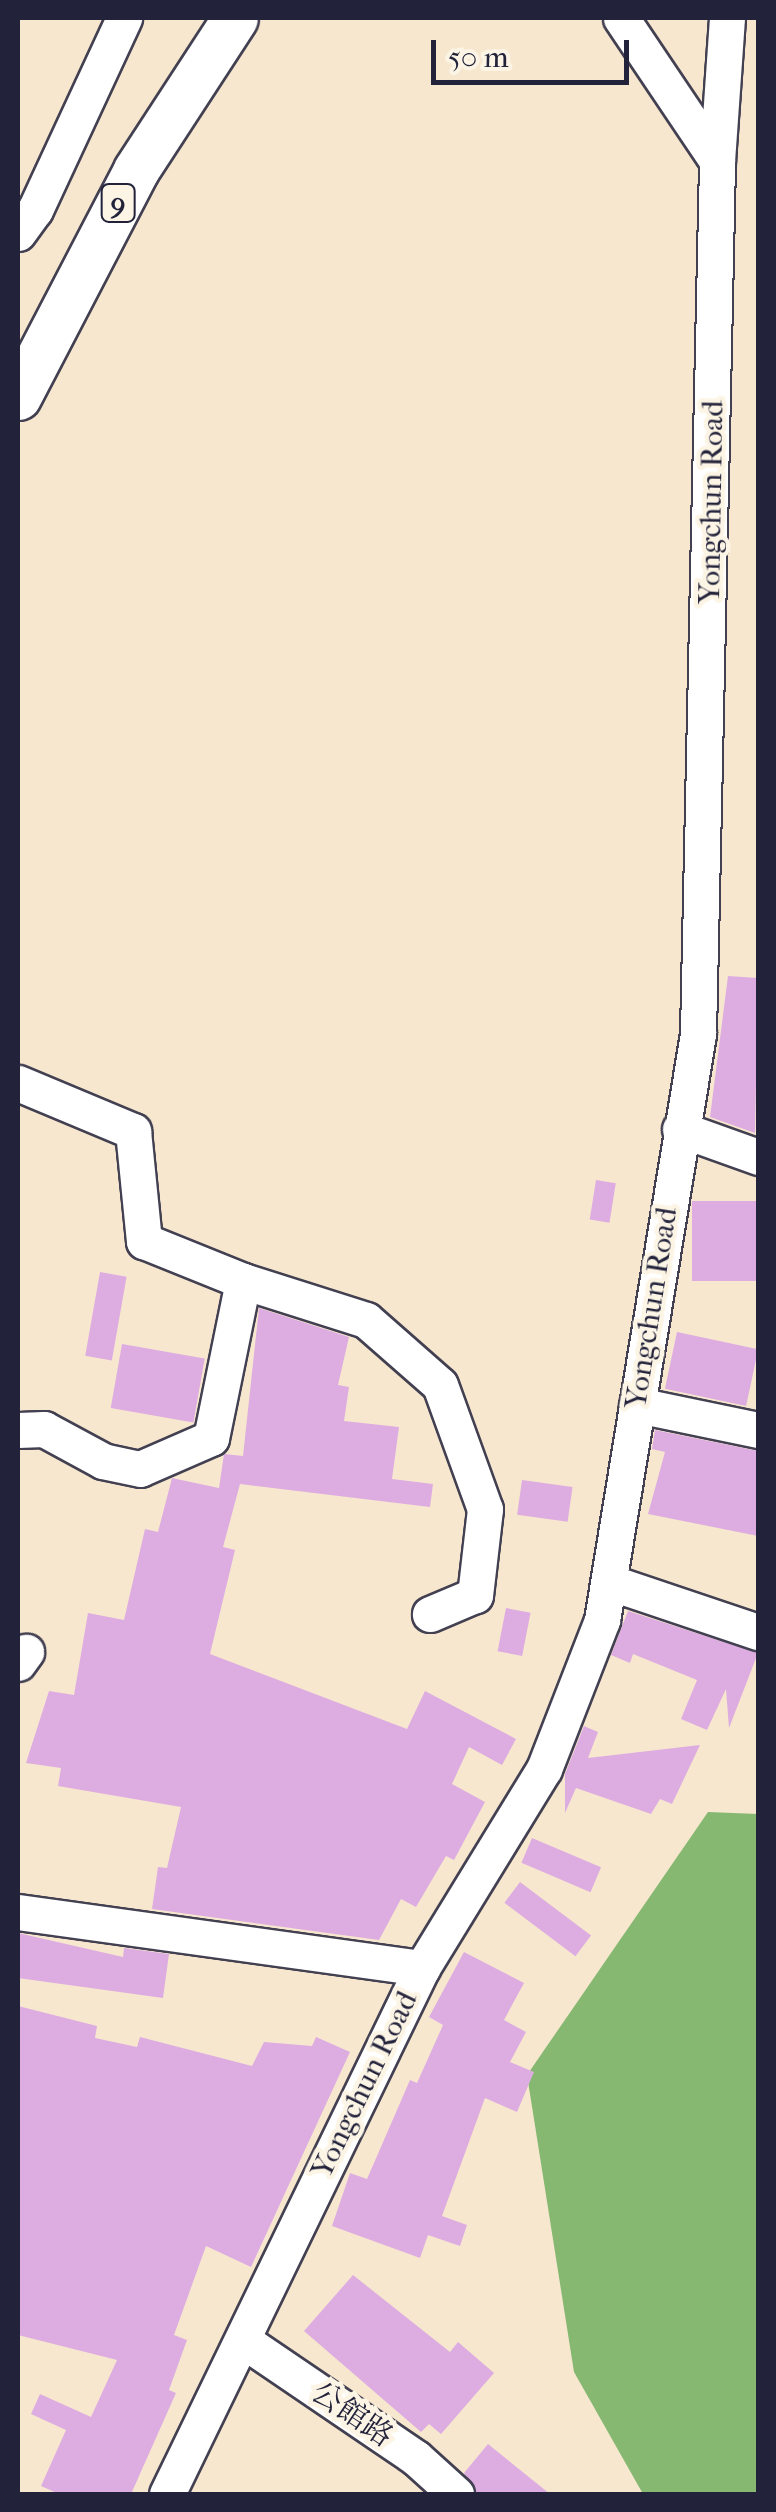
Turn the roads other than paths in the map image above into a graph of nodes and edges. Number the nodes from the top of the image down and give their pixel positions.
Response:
1 (124, 18) edge
2 (201, 18) edge
3 (236, 18) edge
4 (251, 18) edge
5 (620, 18) edge
6 (727, 18) edge
7 (718, 160) junction
8 (18, 233) edge
9 (18, 331) edge
10 (18, 398) edge
11 (18, 418) edge
12 (18, 1083) edge
13 (680, 1130) junction
14 (758, 1158) edge
15 (243, 1280) junction
16 (637, 1404) junction
17 (18, 1430) edge
18 (758, 1430) edge
19 (609, 1582) junction
20 (430, 1614) dead end
21 (758, 1632) edge
22 (18, 1912) edge
23 (422, 1968) junction
24 (244, 2341) junction
25 (167, 2494) edge
26 (456, 2494) edge

1 - 8 street
2 - 9 main road, 9
3 - 10 main road, 9
4 - 11 street
5 - 7 street
6 - 7 street, Yongchun Road
7 - 13 street, Yongchun Road
12 - 15 street
13 - 14 street
13 - 16 street, Yongchun Road
15 - 17 street
15 - 20 street
16 - 18 street
16 - 19 street, Yongchun Road
19 - 21 street
19 - 23 street, Yongchun Road
22 - 23 street
23 - 24 street, Yongchun Road
24 - 25 street, Yongchun Road
24 - 26 street, 公館路

